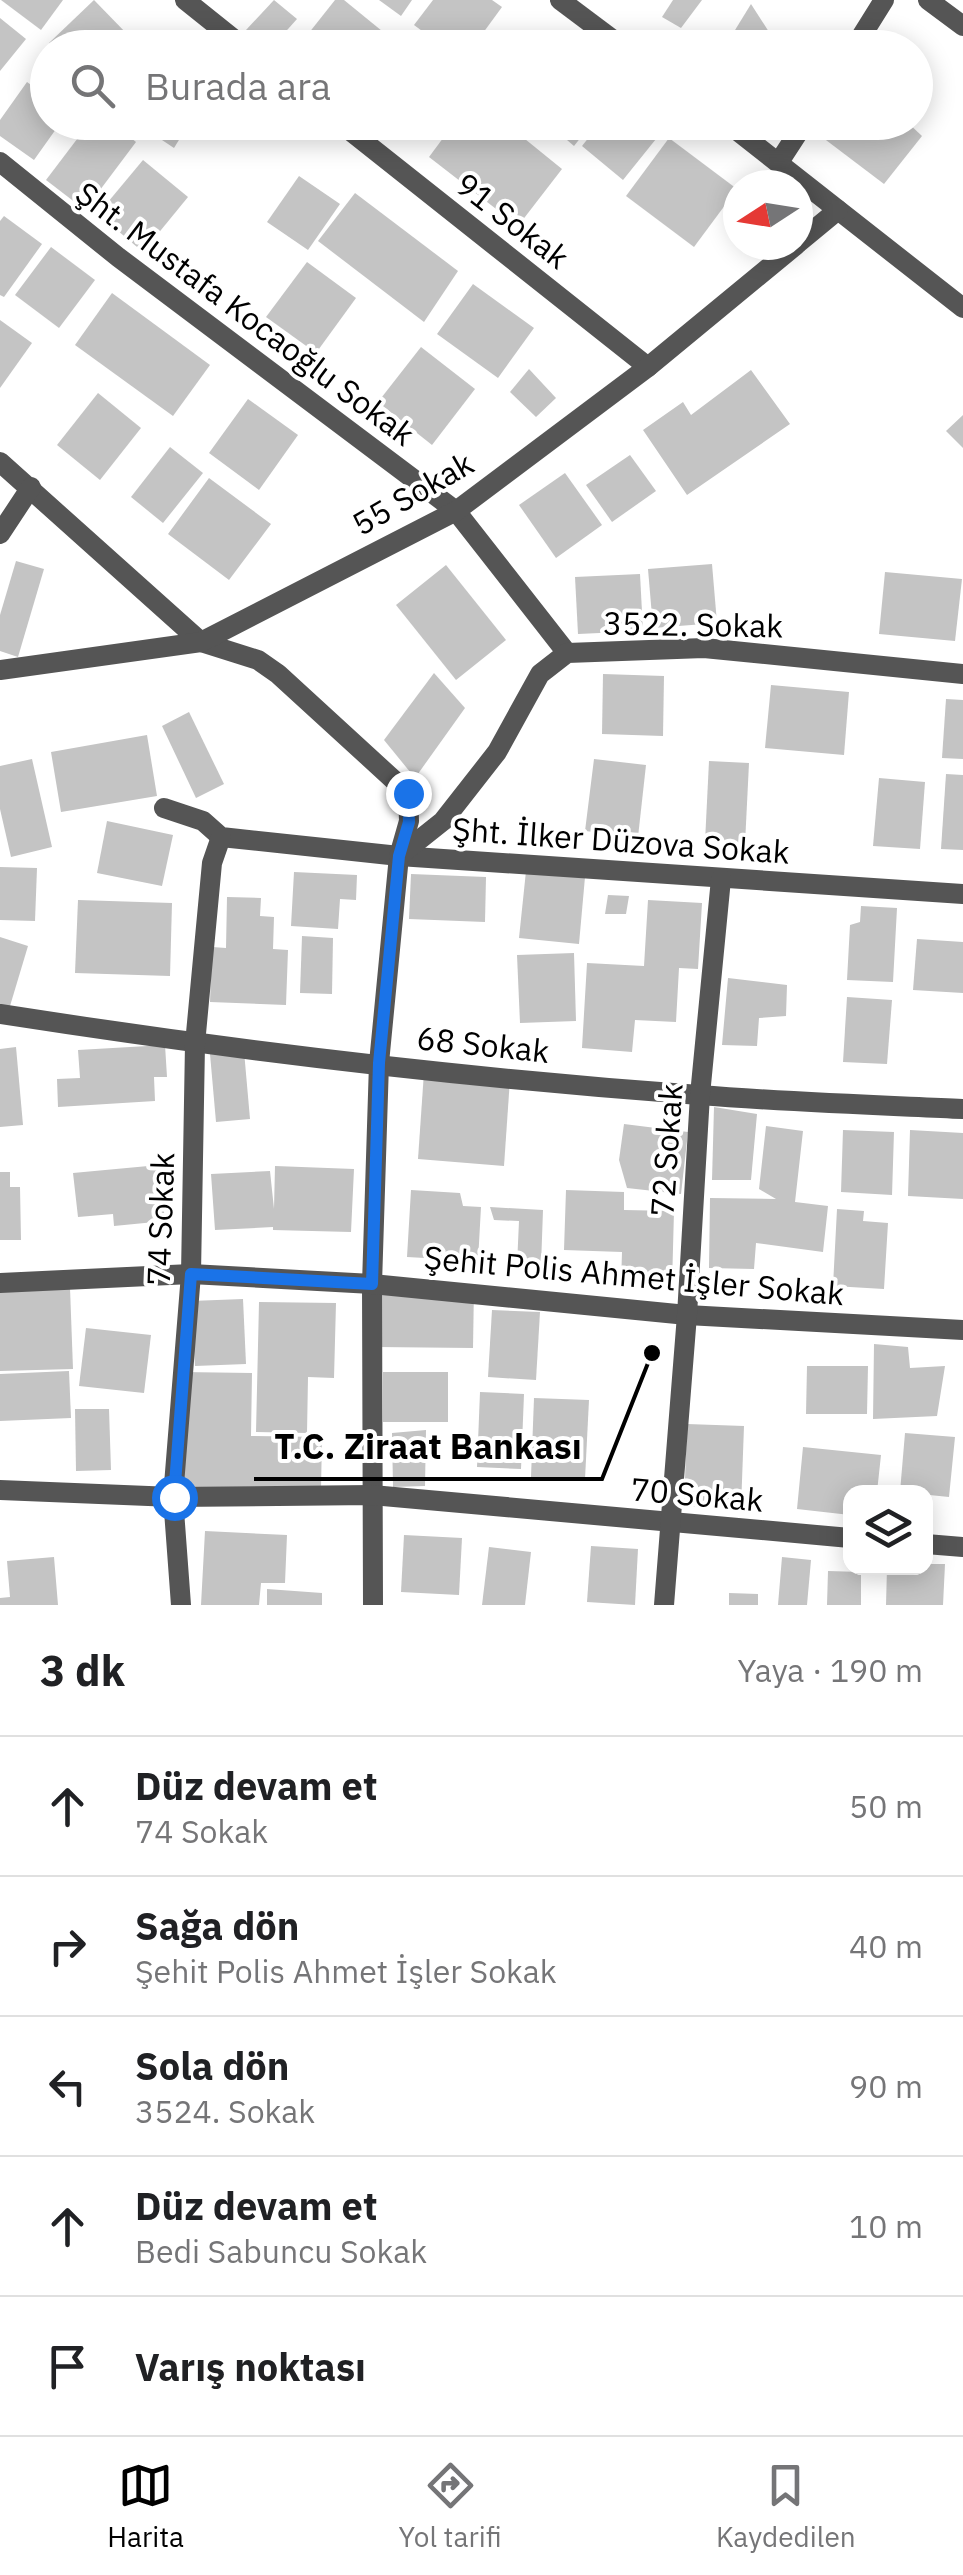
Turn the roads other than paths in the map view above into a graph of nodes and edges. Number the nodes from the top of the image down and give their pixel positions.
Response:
1 (185, 0) edge
2 (560, 0) edge
3 (884, 0) edge
4 (928, 0) edge
5 (963, 26) edge
6 (222, 30) edge
7 (600, 30) edge
8 (865, 30) edge
9 (363, 140) edge
10 (750, 140) edge
11 (793, 140) edge
12 (0, 162) edge
13 (779, 162) junction
14 (838, 210) junction
15 (813, 231) edge
16 (778, 260) edge
17 (963, 308) edge
18 (648, 367) junction
19 (0, 462) edge
20 (31, 487) junction
21 (456, 511) junction
22 (0, 534) edge
23 (200, 642) junction
24 (567, 653) junction
25 (0, 670) edge
26 (963, 674) edge
27 (164, 808) dead end
28 (222, 836) junction
29 (399, 856) junction
30 (720, 879) junction
31 (963, 894) edge
32 (0, 1014) edge
33 (195, 1044) junction
34 (379, 1063) junction
35 (700, 1095) junction
36 (963, 1109) edge
37 (191, 1274) junction
38 (0, 1284) edge
39 (372, 1284) junction
40 (688, 1315) junction
41 (963, 1330) edge
42 (0, 1490) edge
43 (372, 1495) junction
44 (174, 1497) junction
45 (673, 1523) junction
46 (843, 1537) edge
47 (933, 1545) edge
48 (963, 1548) edge
49 (180, 1605) edge
50 (372, 1605) edge
51 (664, 1605) edge

1 - 6 street
2 - 7 street
3 - 8 street
4 - 5 street
9 - 18 street, 91 Sokak
10 - 13 street
11 - 13 street
12 - 21 street, Şht. Mustafa Kocaoğlu Sokak
13 - 14 street
14 - 15 street, 55 Sokak
14 - 17 street
16 - 18 street, 55 Sokak
18 - 21 street, 55 Sokak
19 - 20 street
20 - 22 street
20 - 23 street
21 - 23 street, 55 Sokak
21 - 24 street, Şht. Mustafa Kocaoğlu Sokak
23 - 25 street, 55 Sokak
23 - 29 street
24 - 26 street, 3522. Sokak
24 - 29 street, 3522. Sokak
27 - 28 street, Şht. İlker Düzova Sokak
28 - 29 street, Şht. İlker Düzova Sokak
28 - 33 street, 74 Sokak
29 - 30 street, Şht. İlker Düzova Sokak
29 - 34 street
30 - 31 street, Şht. İlker Düzova Sokak
30 - 35 street, 72 Sokak
32 - 33 street, 68 Sokak
33 - 34 street, 68 Sokak
33 - 37 street, 74 Sokak
34 - 35 street, 68 Sokak
34 - 39 street
35 - 36 street, 68 Sokak
35 - 40 street, 72 Sokak
37 - 38 street, Şehit Polis Ahmet İşler Sokak
37 - 39 street, Şehit Polis Ahmet İşler Sokak
37 - 44 street, 74 Sokak
39 - 40 street, Şehit Polis Ahmet İşler Sokak
39 - 43 street
40 - 41 street, Şehit Polis Ahmet İşler Sokak
40 - 45 street, 72 Sokak
42 - 44 street, 70 Sokak
43 - 44 street, 70 Sokak
43 - 45 street, 70 Sokak
43 - 50 street
44 - 49 street, 74 Sokak
45 - 46 street, 70 Sokak
45 - 51 street, 72 Sokak
47 - 48 street

